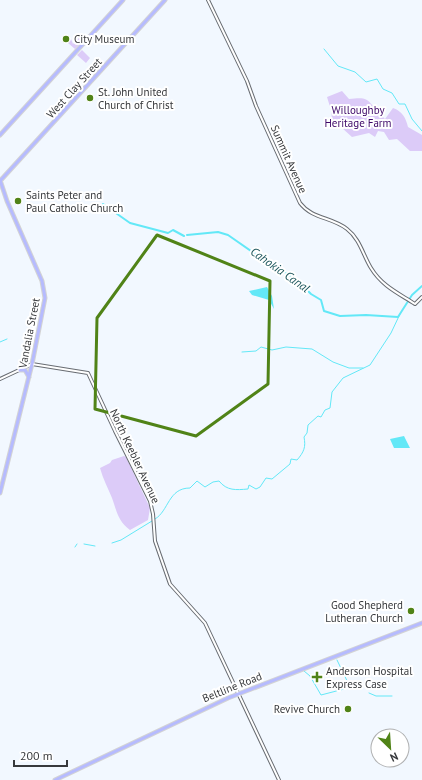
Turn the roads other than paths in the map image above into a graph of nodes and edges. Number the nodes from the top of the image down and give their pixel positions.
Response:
1 (123, 0) edge
2 (166, 0) edge
3 (208, 0) edge
4 (0, 135) edge
5 (0, 181) edge
6 (422, 297) edge
7 (32, 364) junction
8 (20, 370) junction
9 (29, 378) junction
10 (0, 379) edge
11 (0, 493) edge
12 (422, 623) edge
13 (238, 693) junction
14 (55, 780) edge
15 (279, 780) edge

1 - 4 main road
2 - 5 main road, West Clay Street
3 - 6 street, Summit Avenue
5 - 7 main road, Vandalia Street
7 - 8 street
7 - 9 main road, Vandalia Street
7 - 13 street, North Keebler Avenue
8 - 9 main road
8 - 10 street
9 - 11 main road, Vandalia Street
12 - 13 main road, Beltline Road
13 - 14 main road, Beltline Road
13 - 15 street, North Keebler Avenue

